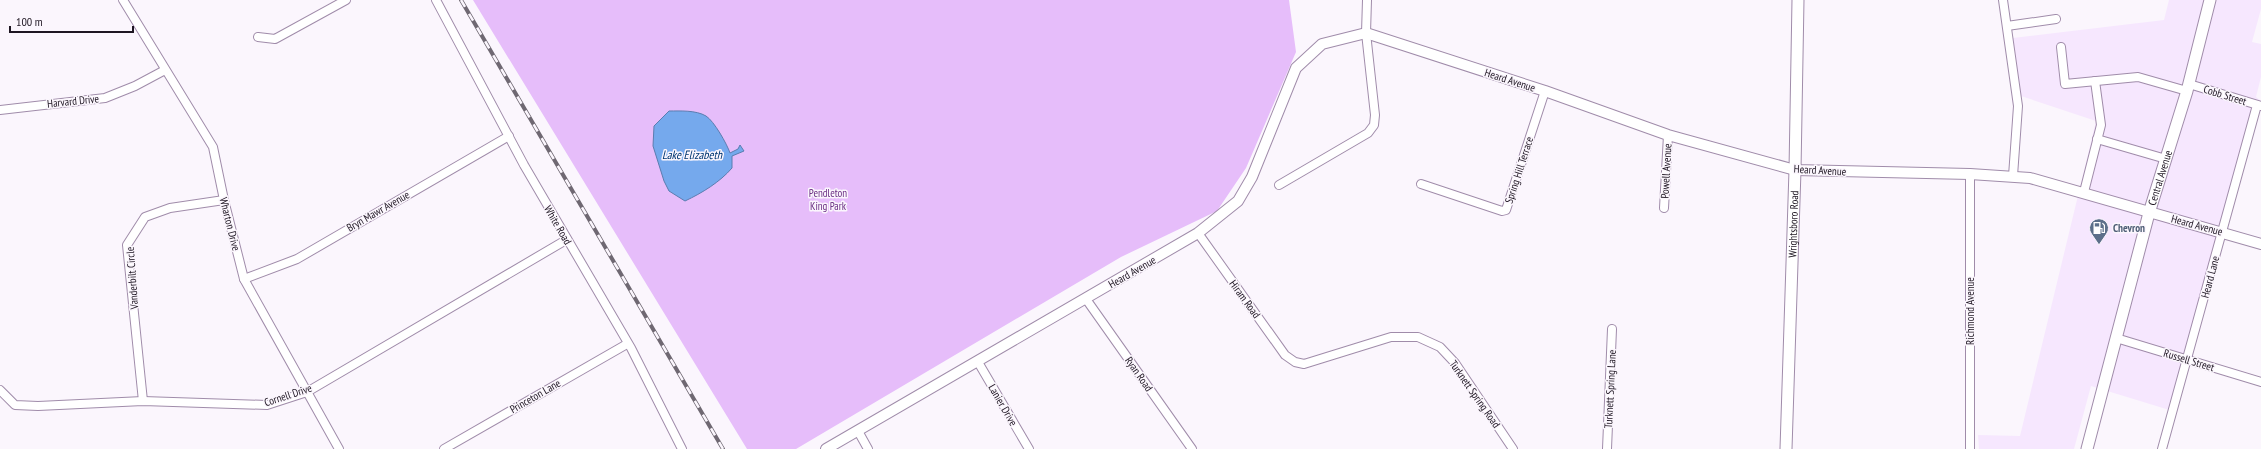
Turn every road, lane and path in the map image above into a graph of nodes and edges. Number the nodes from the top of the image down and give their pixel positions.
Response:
1 (123, 0) edge
2 (346, 0) edge
3 (436, 0) edge
4 (1367, 0) edge
5 (1799, 0) edge
6 (2003, 0) edge
7 (2210, 0) edge
8 (2056, 19) dead end
9 (2007, 26) junction
10 (1366, 34) junction
11 (258, 37) dead end
12 (2062, 48) dead end
13 (165, 70) junction
14 (2095, 81) junction
15 (2188, 88) junction
16 (1545, 91) junction
17 (2259, 105) edge
18 (0, 110) edge
19 (1668, 135) junction
20 (508, 136) junction
21 (2097, 139) junction
22 (2166, 160) junction
23 (1795, 170) junction
24 (1970, 174) junction
25 (2013, 176) junction
26 (1421, 184) dead end
27 (1279, 185) dead end
28 (2084, 192) junction
29 (224, 200) junction
30 (1664, 208) dead end
31 (2149, 213) junction
32 (2222, 232) junction
33 (1198, 233) junction
34 (566, 240) junction
35 (2261, 244) edge
36 (244, 279) junction
37 (1086, 299) junction
38 (1612, 328) dead end
39 (2116, 338) junction
40 (627, 344) junction
41 (2187, 360) junction
42 (978, 362) junction
43 (1295, 362) joint
44 (2261, 382) edge
45 (0, 390) edge
46 (307, 392) junction
47 (143, 401) junction
48 (858, 431) junction
49 (340, 449) edge
50 (444, 449) edge
51 (682, 449) edge
52 (826, 449) edge
53 (868, 449) edge
54 (1029, 449) edge
55 (1192, 449) edge
56 (1513, 449) edge
57 (1607, 449) edge
58 (1786, 449) edge
59 (1970, 449) edge
60 (2087, 449) edge
61 (2162, 449) edge

1 - 13 street, Wharton Drive
2 - 11 street
3 - 20 street, White Road
4 - 10 street
5 - 23 main road, Wrightsboro Road
6 - 9 street
7 - 15 main road, Central Avenue
8 - 9 street
9 - 25 street
10 - 16 street, Heard Avenue
10 - 27 street
10 - 33 street, Heard Avenue
12 - 14 street, Cobb Street
13 - 18 street, Harvard Drive
13 - 29 street, Wharton Drive
14 - 15 street, Cobb Street
14 - 21 street
15 - 17 street, Cobb Street
15 - 22 main road, Central Avenue
16 - 19 street, Heard Avenue
16 - 26 street, Spring Hill Terrace
17 - 32 street, Heard Lane
19 - 23 street, Heard Avenue
19 - 30 street, Powell Avenue
20 - 34 street, White Road
20 - 36 street, Bryn Mawr Avenue
21 - 22 street
21 - 28 street
22 - 31 main road, Central Avenue
23 - 24 street, Heard Avenue
23 - 58 main road, Wrightsboro Road
24 - 25 street, Heard Avenue
24 - 59 street, Richmond Avenue
25 - 28 street, Heard Avenue
28 - 31 street, Heard Avenue
29 - 36 street, Wharton Drive
29 - 47 street, Vanderbilt Circle
31 - 32 street, Heard Avenue
31 - 39 main road, Central Avenue
32 - 35 street, Heard Avenue
32 - 41 street, Heard Lane
33 - 37 street, Heard Avenue
33 - 43 street, Hiram Road
34 - 40 street, White Road
34 - 46 street, Cornell Drive
36 - 46 street, Wharton Drive
37 - 42 street, Heard Avenue
37 - 55 street, Ryan Road
38 - 57 street, Turknett Spring Lane
39 - 41 street, Russell Street
39 - 60 main road, Central Avenue
40 - 50 street, Princeton Lane
40 - 51 street, White Road
41 - 44 street, Russell Street
41 - 61 street, Heard Lane
42 - 48 street, Heard Avenue
42 - 54 street, Lanier Drive
43 - 56 street, Turknett Spring Road
45 - 47 street, Cornell Drive
46 - 47 street, Cornell Drive
46 - 49 street, Wharton Drive
48 - 52 street, Heard Avenue
48 - 53 street

